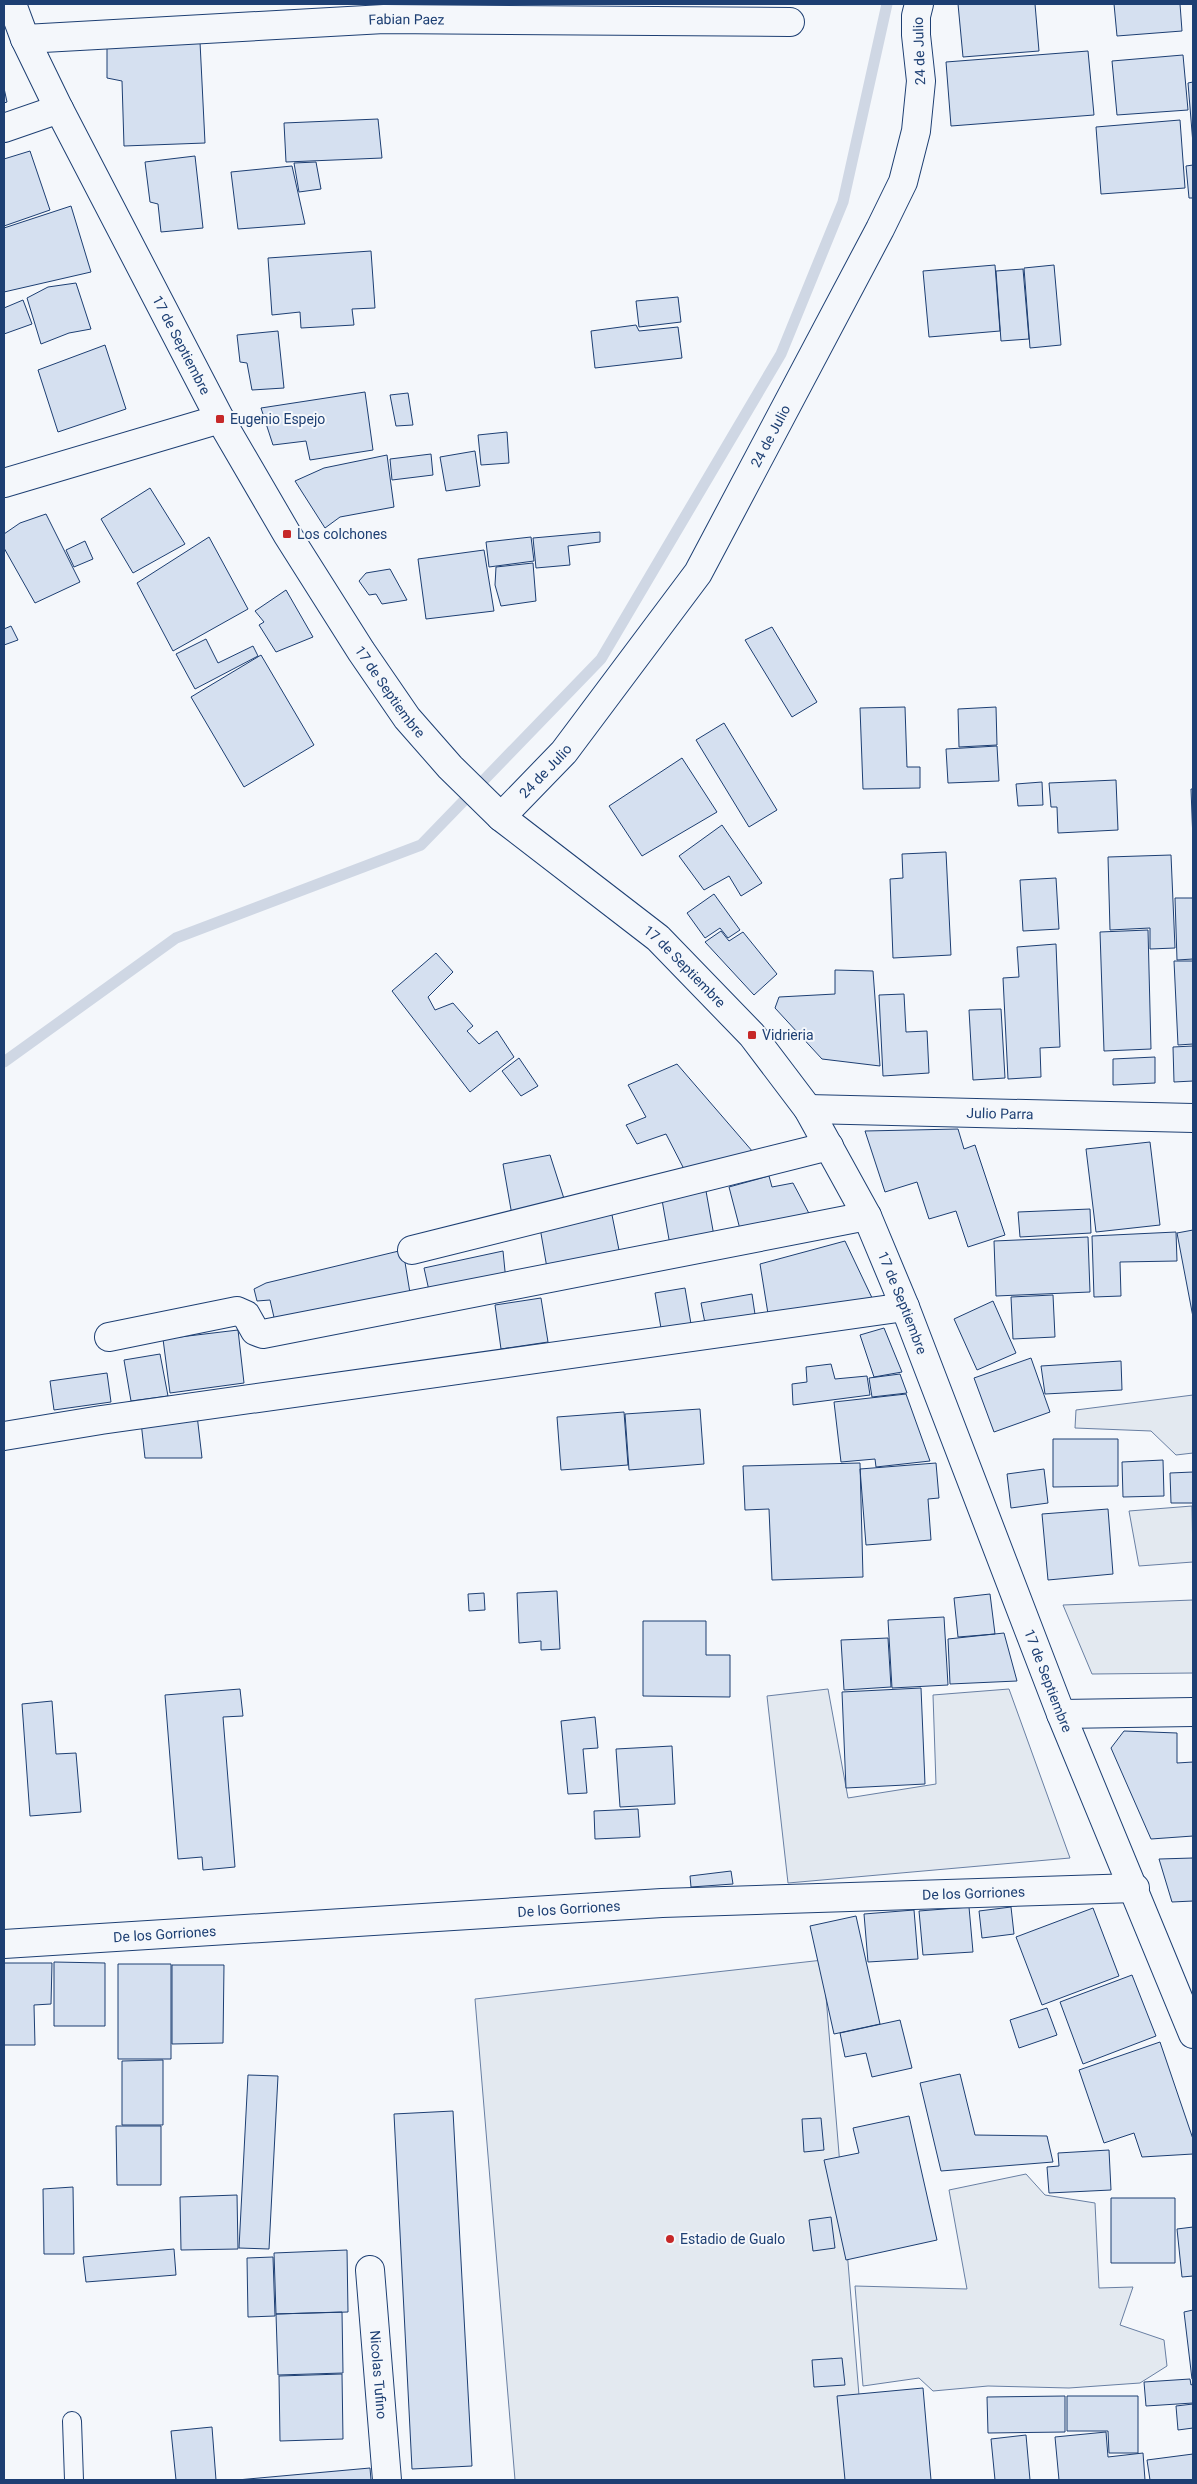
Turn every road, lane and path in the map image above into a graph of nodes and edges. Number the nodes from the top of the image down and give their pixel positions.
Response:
1 (12, 4) edge
2 (919, 4) edge
3 (385, 11) edge
4 (790, 22) dead end
5 (25, 38) junction
6 (60, 109) junction
7 (4, 128) edge
8 (220, 419) junction
9 (4, 483) edge
10 (501, 817) junction
11 (808, 1109) junction
12 (1193, 1118) edge
13 (829, 1146) junction
14 (867, 1216) junction
15 (412, 1250) dead end
16 (905, 1307) junction
17 (109, 1337) dead end
18 (4, 1436) edge
19 (1193, 1712) edge
20 (1061, 1714) junction
21 (1135, 1888) junction
22 (4, 1944) edge
23 (1193, 2034) edge
24 (370, 2270) dead end
25 (72, 2421) dead end
26 (74, 2480) edge
27 (387, 2480) edge

1 - 5 street, 17 de Septiembre
2 - 10 street, 24 de Julio
3 - 4 street, Fabian Paez
3 - 5 street, Fabian Paez
5 - 6 street, 17 de Septiembre
6 - 7 street
6 - 8 street, 17 de Septiembre
8 - 9 street
8 - 10 street, 17 de Septiembre
10 - 11 street, 17 de Septiembre
11 - 12 street, Julio Parra
11 - 13 street, 17 de Septiembre
13 - 14 street, 17 de Septiembre
13 - 15 street
14 - 16 street, 17 de Septiembre
14 - 17 street
16 - 18 street
16 - 20 street, 17 de Septiembre
19 - 20 street
20 - 21 street, 17 de Septiembre
21 - 22 street, De los Gorriones
21 - 23 street, 17 de Septiembre
24 - 27 street, Nicolas Tufino
25 - 26 lane

